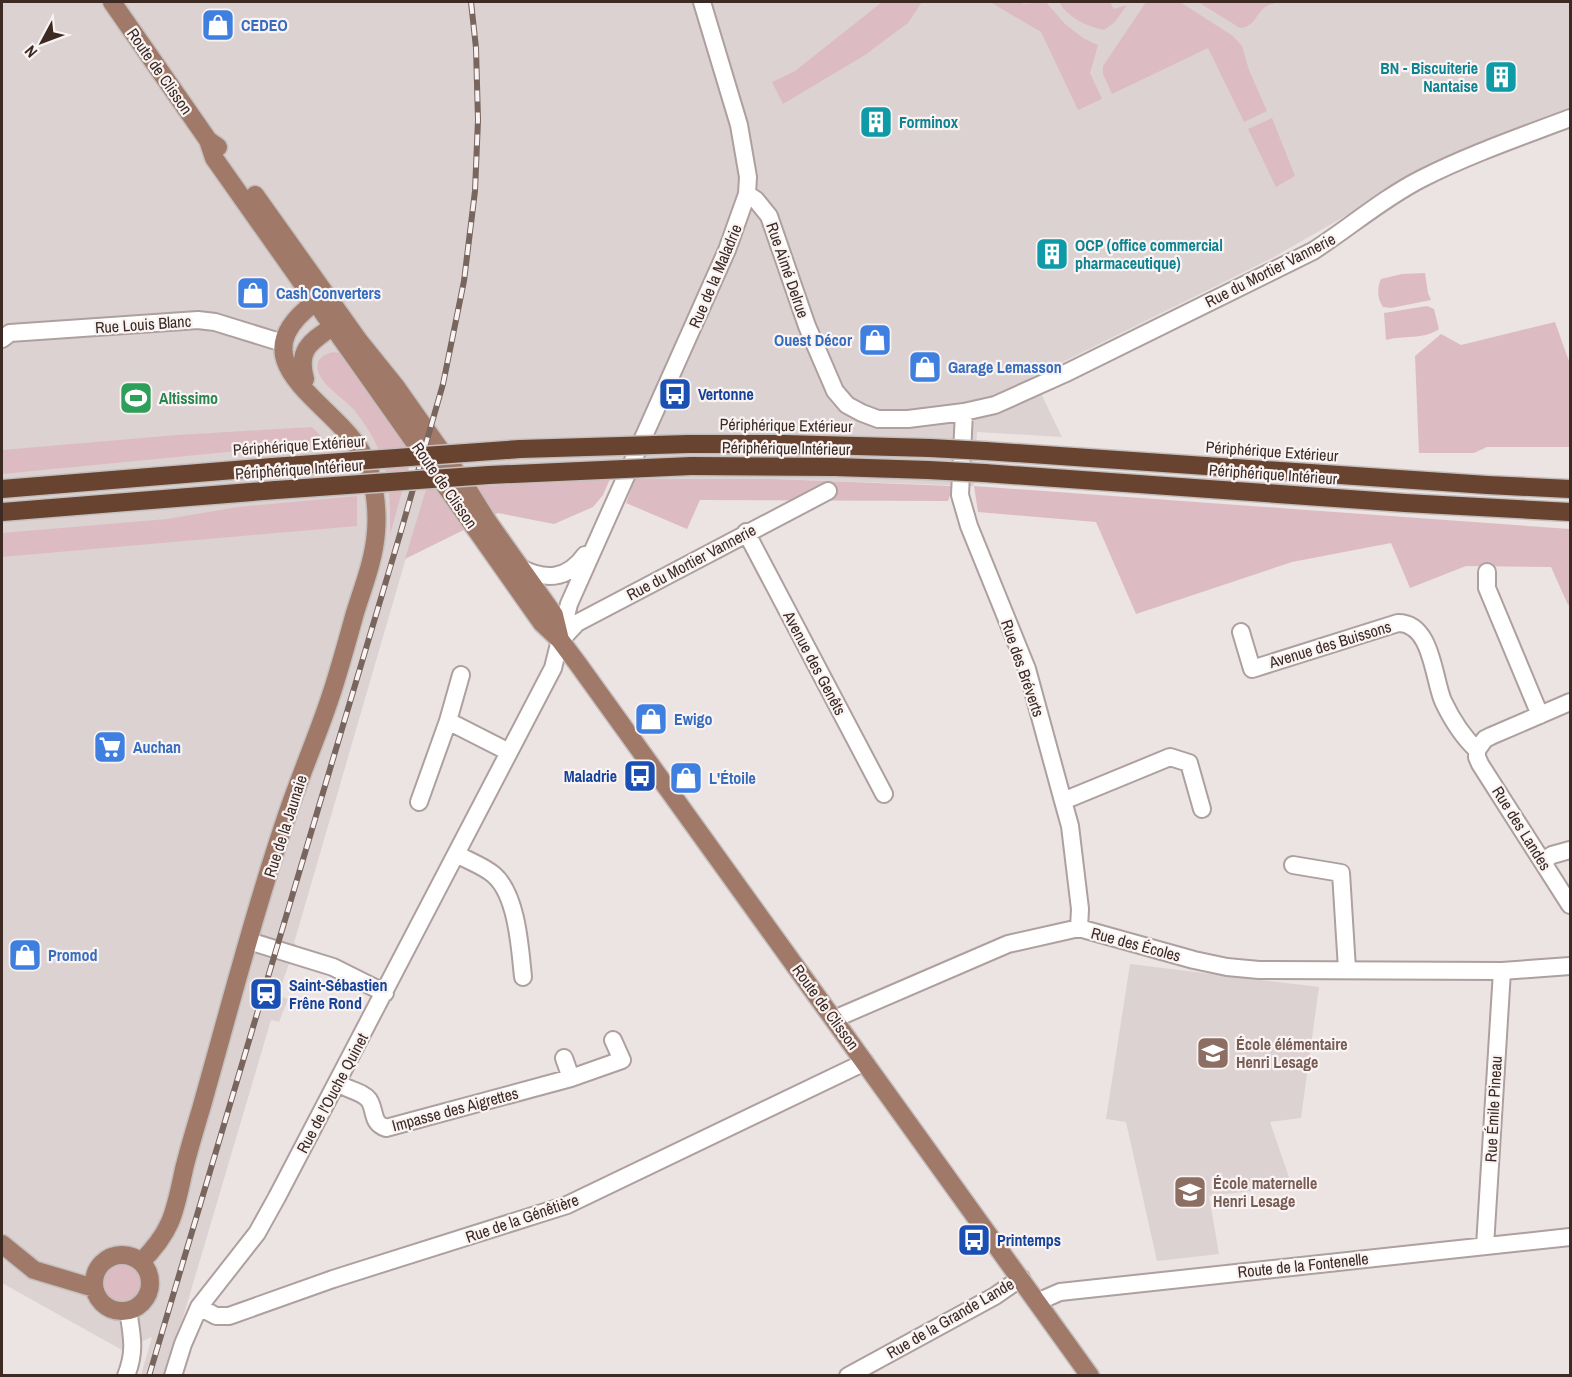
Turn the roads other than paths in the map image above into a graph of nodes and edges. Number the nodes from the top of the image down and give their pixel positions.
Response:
1 (112, 2) edge
2 (702, 2) edge
3 (1570, 118) edge
4 (747, 194) junction
5 (325, 308) junction
6 (2, 339) edge
7 (283, 344) junction
8 (305, 379) junction
9 (314, 398) junction
10 (964, 411) junction
11 (2, 489) edge
12 (1570, 489) edge
13 (828, 491) dead end
14 (2, 512) edge
15 (1570, 512) edge
16 (746, 532) junction
17 (598, 537) junction
18 (519, 567) junction
19 (1487, 572) dead end
20 (1241, 632) dead end
21 (560, 640) junction
22 (461, 675) dead end
23 (1570, 702) edge
24 (1540, 715) junction
25 (448, 721) junction
26 (1478, 750) junction
27 (509, 752) junction
28 (884, 794) dead end
29 (1063, 801) junction
30 (420, 802) dead end
31 (1202, 809) dead end
32 (1570, 850) edge
33 (457, 854) junction
34 (1543, 861) junction
35 (1293, 865) dead end
36 (1570, 905) edge
37 (1079, 928) junction
38 (249, 941) junction
39 (1570, 966) edge
40 (1347, 969) junction
41 (1502, 971) junction
42 (523, 977) dead end
43 (385, 993) junction
44 (834, 1019) junction
45 (613, 1040) dead end
46 (564, 1058) dead end
47 (865, 1062) junction
48 (571, 1078) junction
49 (338, 1083) junction
50 (1570, 1237) edge
51 (2, 1244) edge
52 (1485, 1246) junction
53 (141, 1262) junction
54 (1021, 1278) junction
55 (94, 1288) junction
56 (1037, 1302) junction
57 (199, 1307) junction
58 (128, 1310) junction
59 (126, 1376) edge
60 (173, 1376) edge
61 (848, 1376) edge
62 (1090, 1376) edge

1 - 5 main road, Route de Clisson
2 - 4 street, Rue de la Maladrie
3 - 10 street, Rue du Mortier Vannerie
4 - 10 street, Rue Aimé Delrue
4 - 17 street, Rue de la Maladrie
5 - 7 main road
5 - 8 main road, Rue de la Jaunaie
5 - 18 main road, Route de Clisson
5 - 21 main road, Route de Clisson
6 - 7 street, Rue Louis Blanc
7 - 8 main road, Rue de la Jaunaie
7 - 9 main road, Rue de la Jaunaie
8 - 9 main road, Rue de la Jaunaie
9 - 38 main road, Rue de la Jaunaie
10 - 29 street, Rue des Bréverts
11 - 12 highway, Périphérique Extérieur, bridge
13 - 16 street, Rue du Mortier Vannerie
14 - 15 highway, Périphérique Intérieur, bridge
16 - 21 street, Rue du Mortier Vannerie
16 - 28 street, Avenue des Genêts
17 - 18 street, Rue de la Maladrie
17 - 21 street, Rue de la Maladrie
18 - 21 main road, Route de Clisson
19 - 24 street
20 - 26 street, Avenue des Buissons
21 - 27 street, Rue de l'Ouche Quinet
21 - 44 main road, Route de Clisson
22 - 25 street
23 - 24 street
24 - 26 street
25 - 27 street
25 - 30 street
26 - 34 street, Rue des Landes
27 - 33 street, Rue de l'Ouche Quinet
29 - 31 street
29 - 37 street, Rue des Bréverts
32 - 34 street
33 - 42 street
33 - 43 street, Rue de l'Ouche Quinet
34 - 36 street, Rue des Landes
35 - 40 street
37 - 40 street, Rue des Écoles
37 - 44 street, Rue des Écoles
38 - 43 street
38 - 53 main road, Rue de la Jaunaie
39 - 41 street, Rue des Écoles
40 - 41 street, Rue des Écoles
41 - 52 street, Rue Émile Pineau
43 - 49 street, Rue de l'Ouche Quinet
44 - 47 main road, Route de Clisson
45 - 48 street
46 - 48 street
47 - 54 main road, Route de Clisson
47 - 57 street, Rue de la Génêtière
48 - 49 street, Impasse des Aigrettes
49 - 57 street, Rue de l'Ouche Quinet
50 - 52 street, Route de la Fontenelle
51 - 55 main road
52 - 56 street, Route de la Fontenelle
53 - 55 main road
53 - 58 main road
54 - 56 main road, Route de Clisson
54 - 61 street, Rue de la Grande Lande
55 - 58 main road
56 - 62 main road, Route de Clisson
57 - 60 street, Rue de l'Ouche Quinet
58 - 59 street

